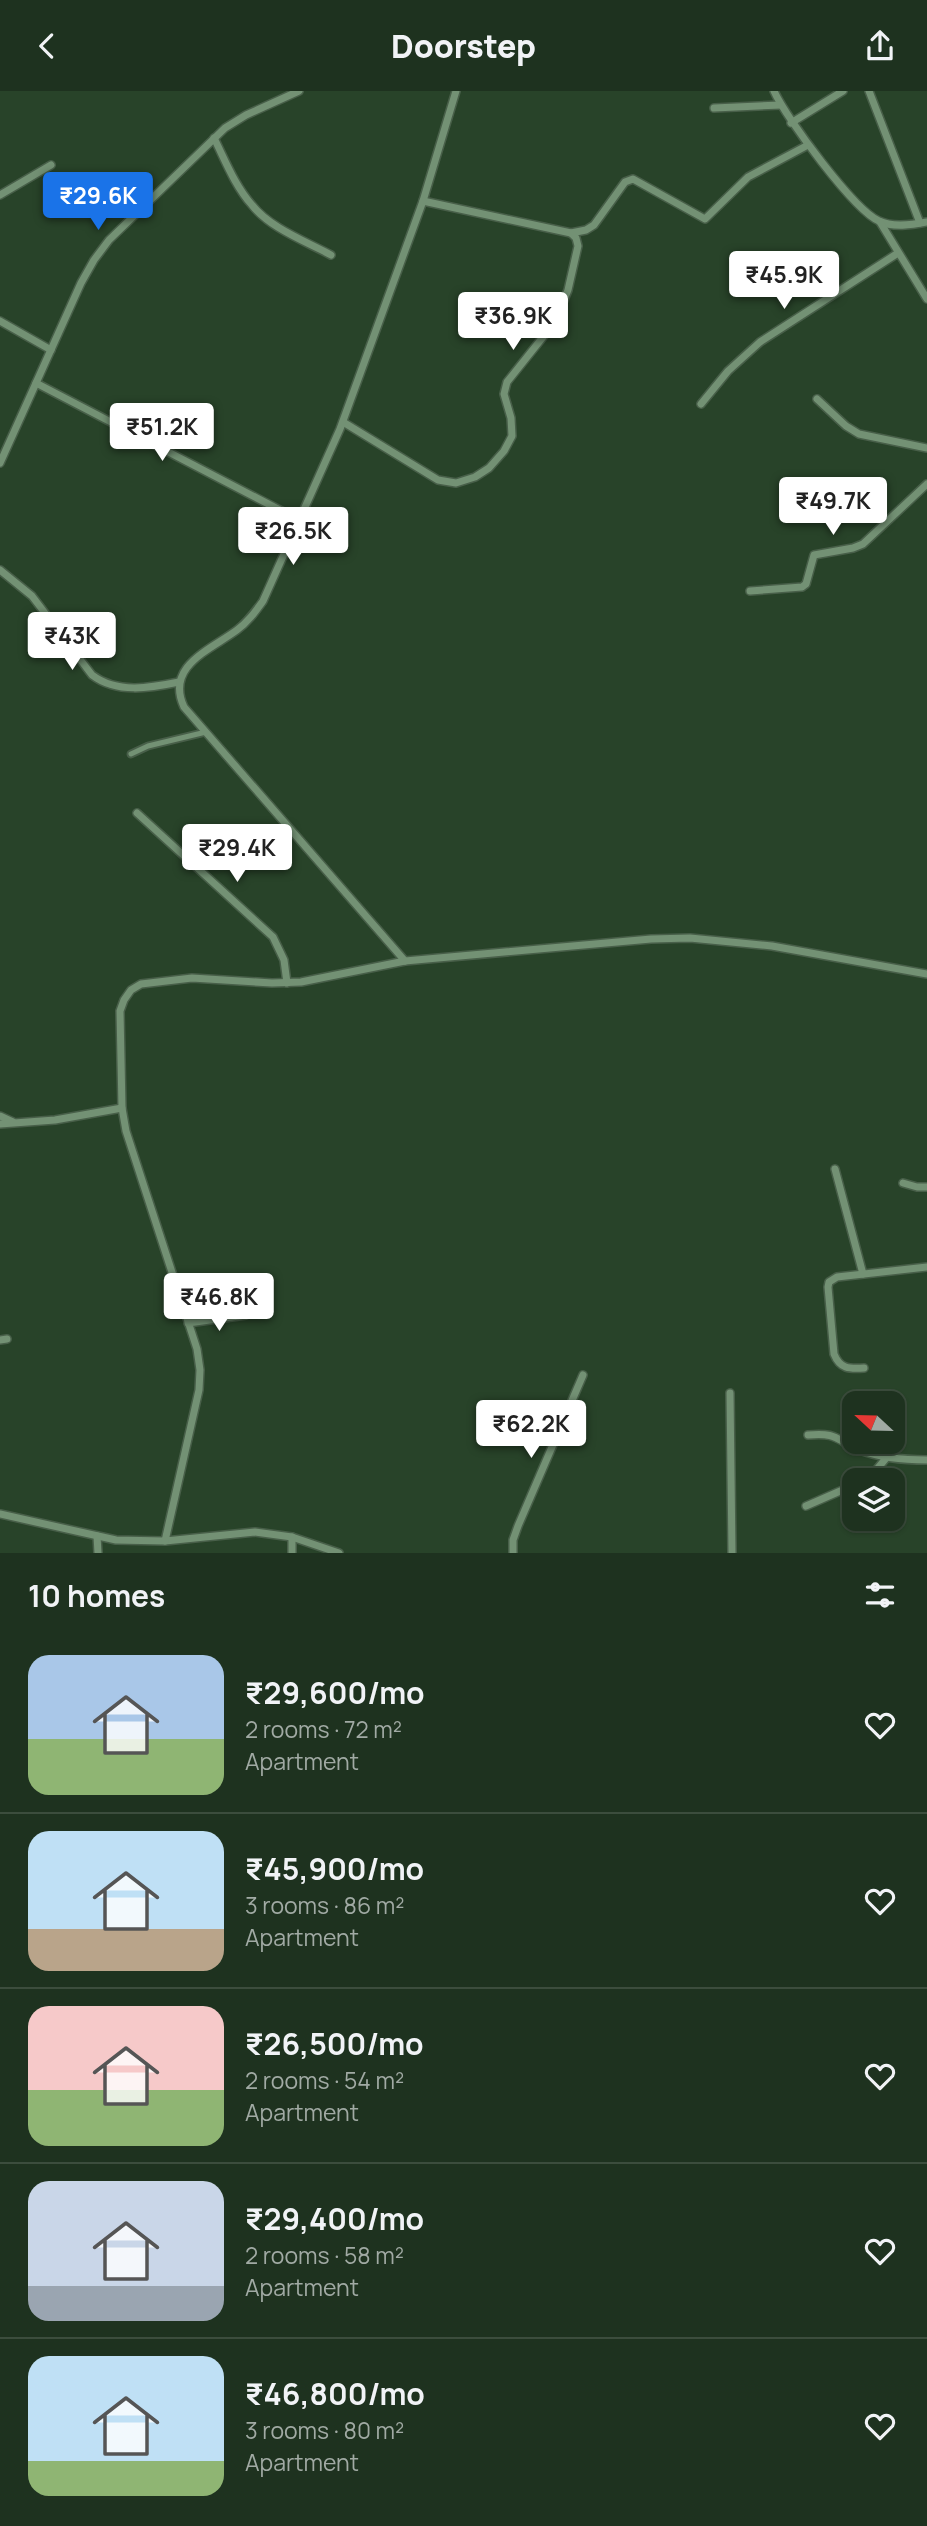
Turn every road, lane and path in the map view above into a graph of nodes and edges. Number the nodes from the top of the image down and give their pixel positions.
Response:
1 (299, 91) edge
2 (457, 91) edge
3 (774, 91) edge
4 (843, 91) edge
5 (869, 91) edge
6 (781, 105) junction
7 (714, 108) dead end
8 (791, 123) junction
9 (214, 138) junction
10 (808, 145) junction
11 (51, 165) dead end
12 (0, 195) edge
13 (423, 201) junction
14 (879, 222) junction
15 (924, 223) edge
16 (571, 233) junction
17 (898, 253) junction
18 (331, 255) dead end
19 (927, 299) edge
20 (0, 321) edge
21 (51, 350) junction
22 (36, 383) junction
23 (817, 399) dead end
24 (701, 404) dead end
25 (343, 422) junction
26 (927, 448) edge
27 (0, 463) edge
28 (927, 484) edge
29 (299, 520) junction
30 (0, 570) edge
31 (750, 591) dead end
32 (179, 682) junction
33 (206, 731) junction
34 (131, 754) dead end
35 (137, 813) dead end
36 (405, 961) junction
37 (927, 974) edge
38 (287, 983) junction
39 (122, 1108) junction
40 (0, 1115) edge
41 (0, 1124) edge
42 (16, 1124) junction
43 (835, 1169) dead end
44 (902, 1183) dead end
45 (927, 1187) edge
46 (927, 1267) edge
47 (863, 1274) junction
48 (246, 1315) dead end
49 (188, 1323) junction
50 (864, 1368) dead end
51 (583, 1375) dead end
52 (730, 1393) dead end
53 (808, 1435) dead end
54 (887, 1458) junction
55 (927, 1460) edge
56 (878, 1468) edge
57 (842, 1490) edge
58 (806, 1506) dead end
59 (0, 1514) edge
60 (97, 1536) junction
61 (292, 1537) junction
62 (165, 1541) junction
63 (98, 1553) edge
64 (292, 1553) edge
65 (339, 1553) edge
66 (513, 1553) edge
67 (733, 1553) edge

1 - 9 street
2 - 13 street
3 - 6 street
4 - 8 street
5 - 15 street
6 - 7 street
6 - 8 street
8 - 10 street
9 - 18 street
9 - 21 street
10 - 14 street
10 - 16 street
11 - 12 street
13 - 16 street
13 - 25 street
14 - 15 street
14 - 17 street
16 - 25 street
17 - 19 street
17 - 24 street
20 - 21 street
21 - 22 street
22 - 27 street
22 - 29 street
23 - 26 street
25 - 29 street
28 - 31 street
29 - 32 street
30 - 32 street
32 - 33 street
33 - 34 lane
33 - 36 street
35 - 38 street
36 - 37 street
36 - 38 street
38 - 39 street
39 - 42 street
39 - 49 street
40 - 42 street
41 - 42 street
43 - 47 street
44 - 45 street
46 - 47 street
47 - 50 street
48 - 49 street
49 - 62 street
51 - 66 street
52 - 67 street
53 - 54 street
54 - 55 street
54 - 56 street
57 - 58 street
59 - 60 street
60 - 62 street
60 - 63 street
61 - 62 street
61 - 64 street
61 - 65 street

